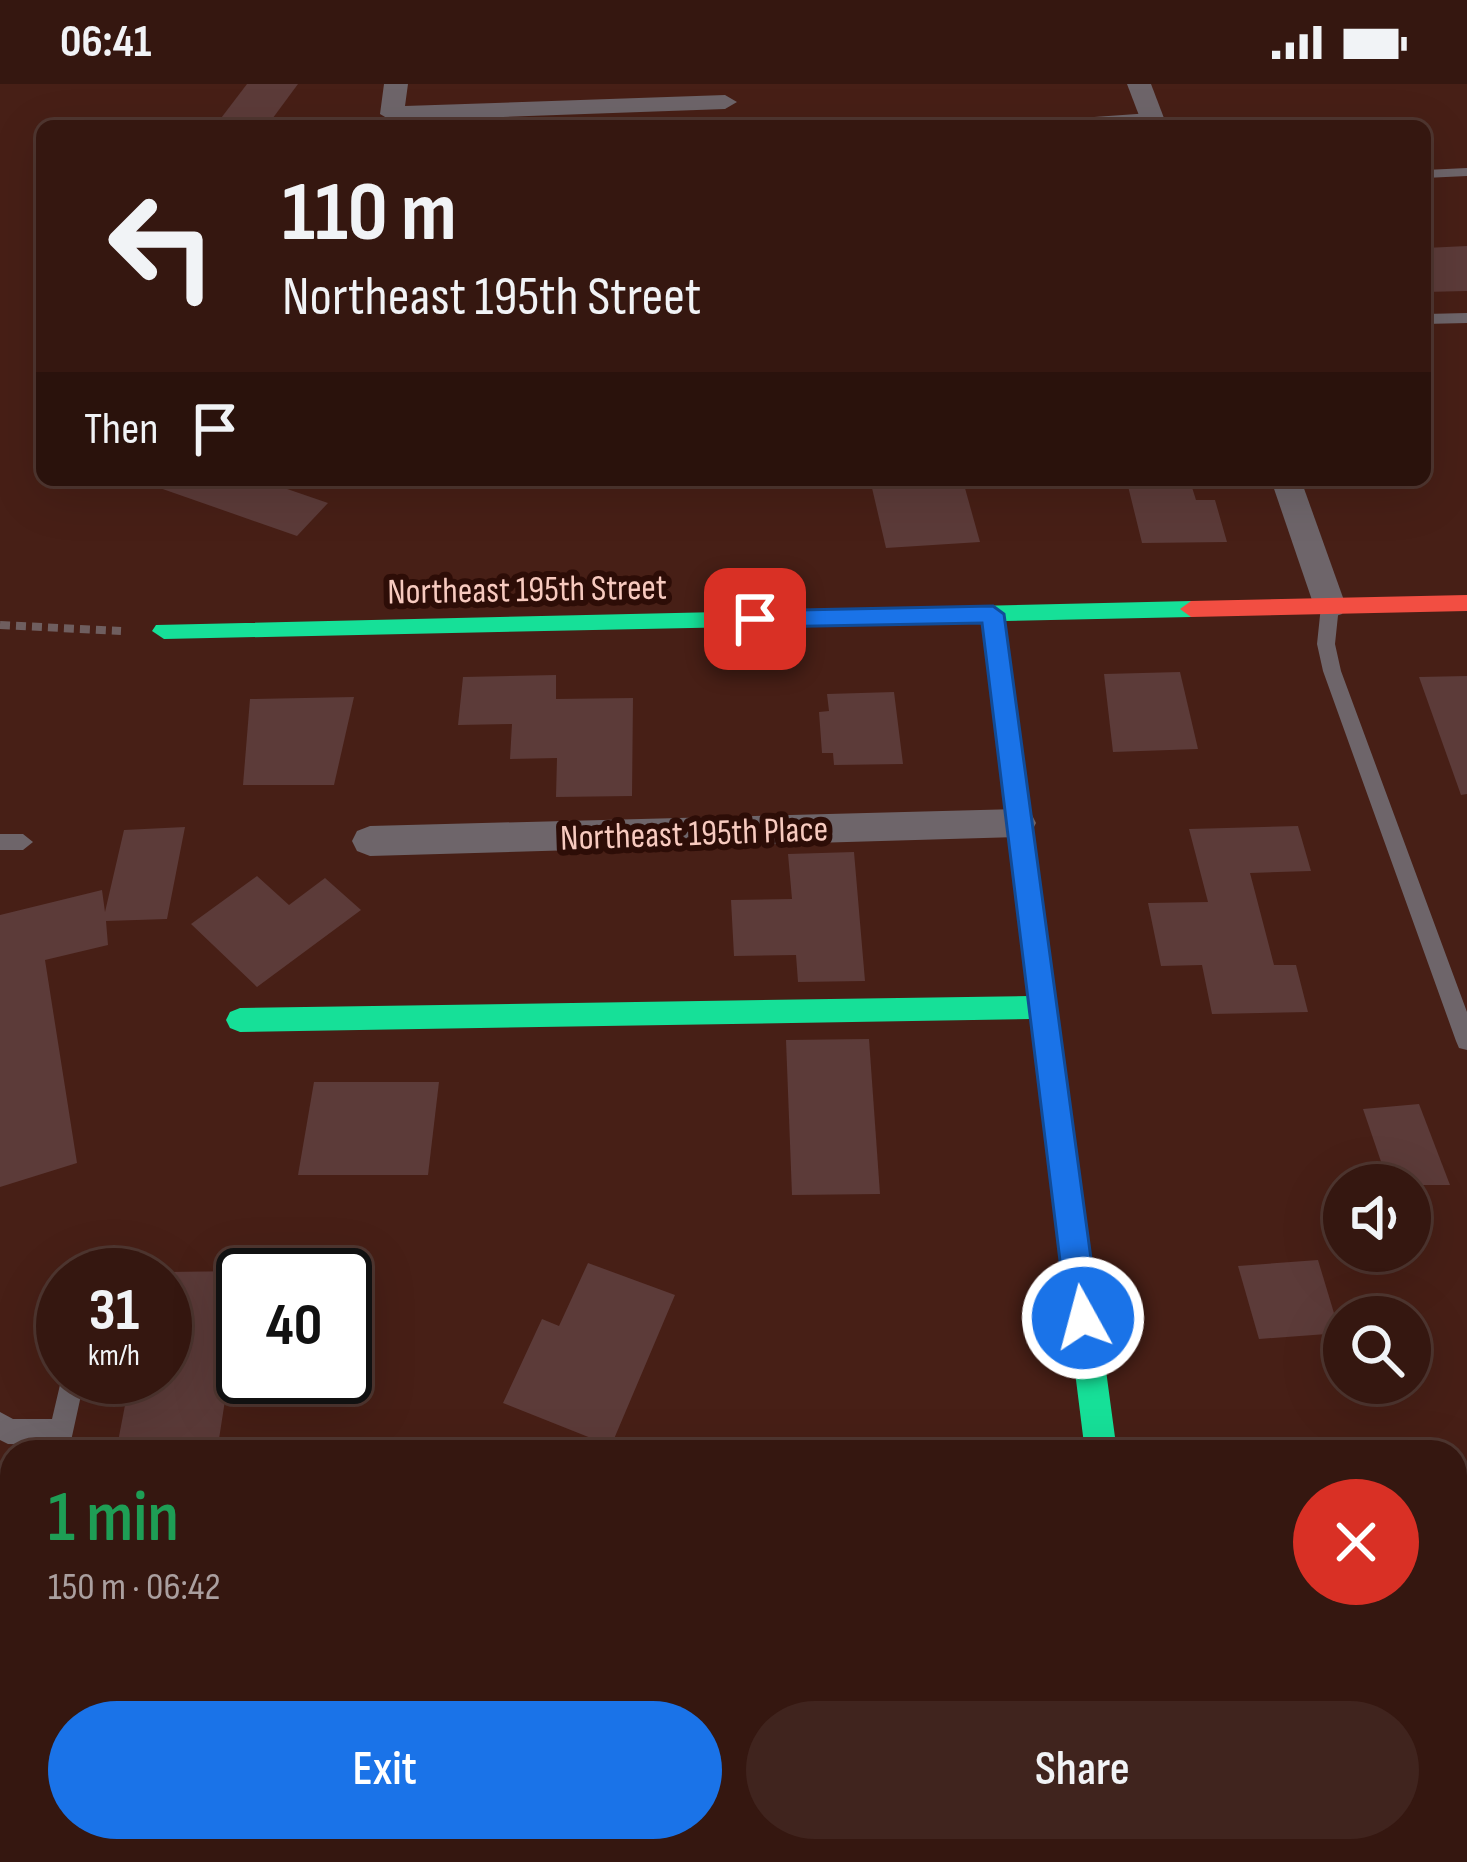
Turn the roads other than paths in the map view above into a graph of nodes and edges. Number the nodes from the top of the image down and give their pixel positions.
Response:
1 (397, 84) edge
2 (1139, 84) edge
3 (725, 102) dead end
4 (1152, 120) edge
5 (1467, 172) edge
6 (1431, 174) edge
7 (1467, 317) edge
8 (1431, 319) edge
9 (1288, 486) edge
10 (1467, 603) edge
11 (1330, 606) junction
12 (993, 614) junction
13 (164, 631) road end
14 (1018, 823) junction
15 (370, 841) dead end
16 (0, 842) edge
17 (23, 842) dead end
18 (1042, 1007) junction
19 (240, 1020) dead end
20 (1467, 1041) edge
21 (68, 1404) edge
22 (0, 1424) edge
23 (1098, 1440) edge

1 - 3 street
2 - 4 street
5 - 6 lane
7 - 8 lane
9 - 11 street
10 - 11 street, Northeast 195th Street
11 - 12 street, Northeast 195th Street
11 - 20 lane
12 - 13 street, Northeast 195th Street
12 - 14 street
14 - 15 street, Northeast 195th Place
14 - 18 street
16 - 17 lane
18 - 19 street
18 - 23 street
21 - 22 lane

